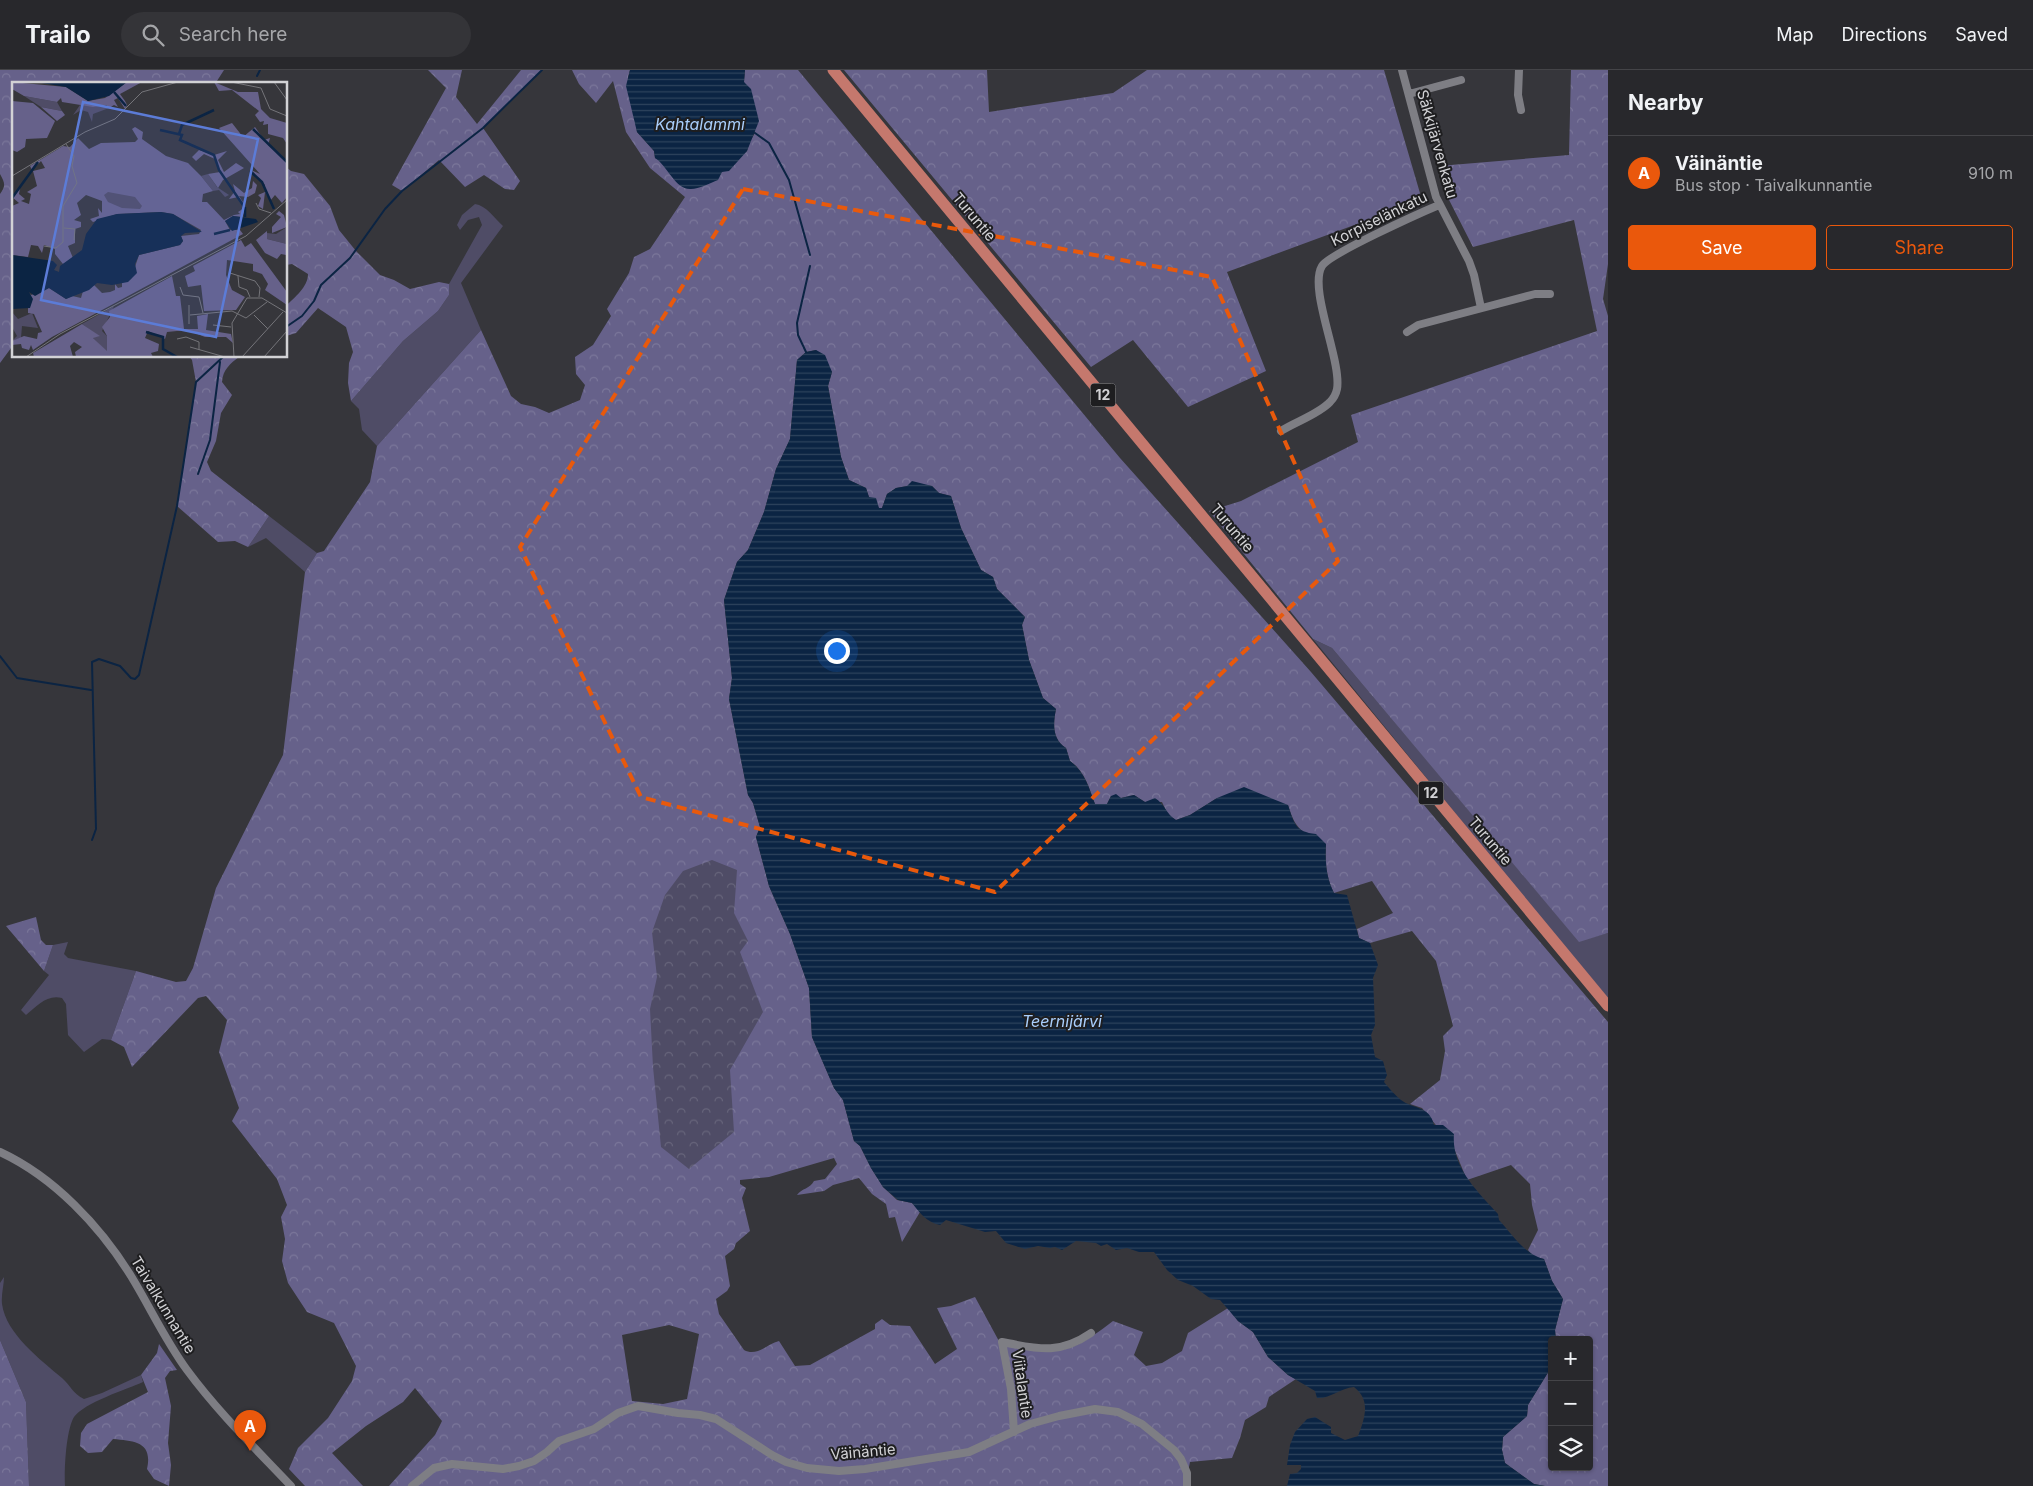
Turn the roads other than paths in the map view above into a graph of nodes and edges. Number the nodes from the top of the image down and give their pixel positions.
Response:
1 (833, 70) edge
2 (1402, 70) edge
3 (1519, 70) edge
4 (1461, 80) dead end
5 (1408, 94) junction
6 (1521, 110) dead end
7 (1439, 205) junction
8 (1550, 294) dead end
9 (1481, 308) junction
10 (1407, 332) dead end
11 (1281, 431) dead end
12 (1608, 1006) edge
13 (0, 1152) edge
14 (1091, 1333) dead end
15 (1014, 1432) junction
16 (291, 1486) edge
17 (412, 1486) edge
18 (1188, 1486) edge

1 - 12 highway, Turuntie / 12
2 - 5 street, Säkkijärvenkatu
3 - 6 street
4 - 5 street
5 - 7 street, Säkkijärvenkatu
7 - 9 street, Säkkijärvenkatu
7 - 11 street, Korpiselänkatu
8 - 9 street
9 - 10 street
13 - 16 street, Taivalkunnantie
14 - 15 street, Viitalantie
15 - 17 street, Väinäntie
15 - 18 street, Väinäntie

